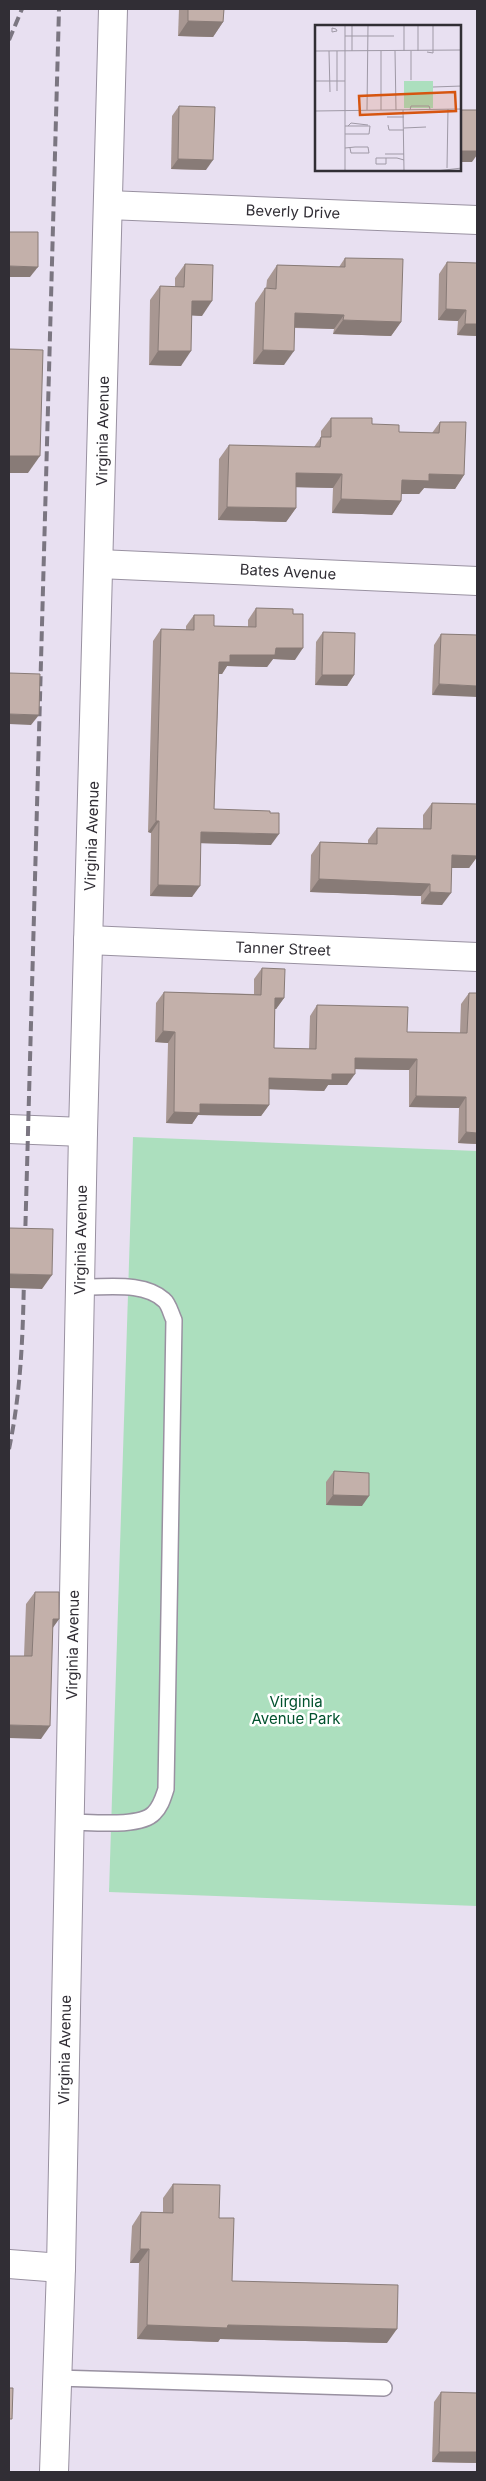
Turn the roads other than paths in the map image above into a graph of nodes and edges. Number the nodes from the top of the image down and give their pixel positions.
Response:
1 (113, 9) edge
2 (108, 205) junction
3 (477, 220) edge
4 (100, 564) junction
5 (477, 581) edge
6 (88, 940) junction
7 (477, 957) edge
8 (9, 1129) edge
9 (83, 1132) junction
10 (80, 1287) junction
11 (70, 1822) junction
12 (9, 2264) edge
13 (61, 2268) junction
14 (57, 2378) junction
15 (384, 2388) dead end
16 (54, 2472) edge

1 - 2 street, Virginia Avenue
2 - 3 street, Beverly Drive
2 - 4 street, Virginia Avenue
4 - 5 street, Bates Avenue
4 - 6 street, Virginia Avenue
6 - 7 street, Tanner Street
6 - 9 street, Virginia Avenue
8 - 9 street
9 - 10 street, Virginia Avenue
10 - 11 street, Virginia Avenue
10 - 11 lane
11 - 13 street, Virginia Avenue
12 - 13 street
13 - 14 street, Virginia Avenue
14 - 15 lane
14 - 16 street, Virginia Avenue

